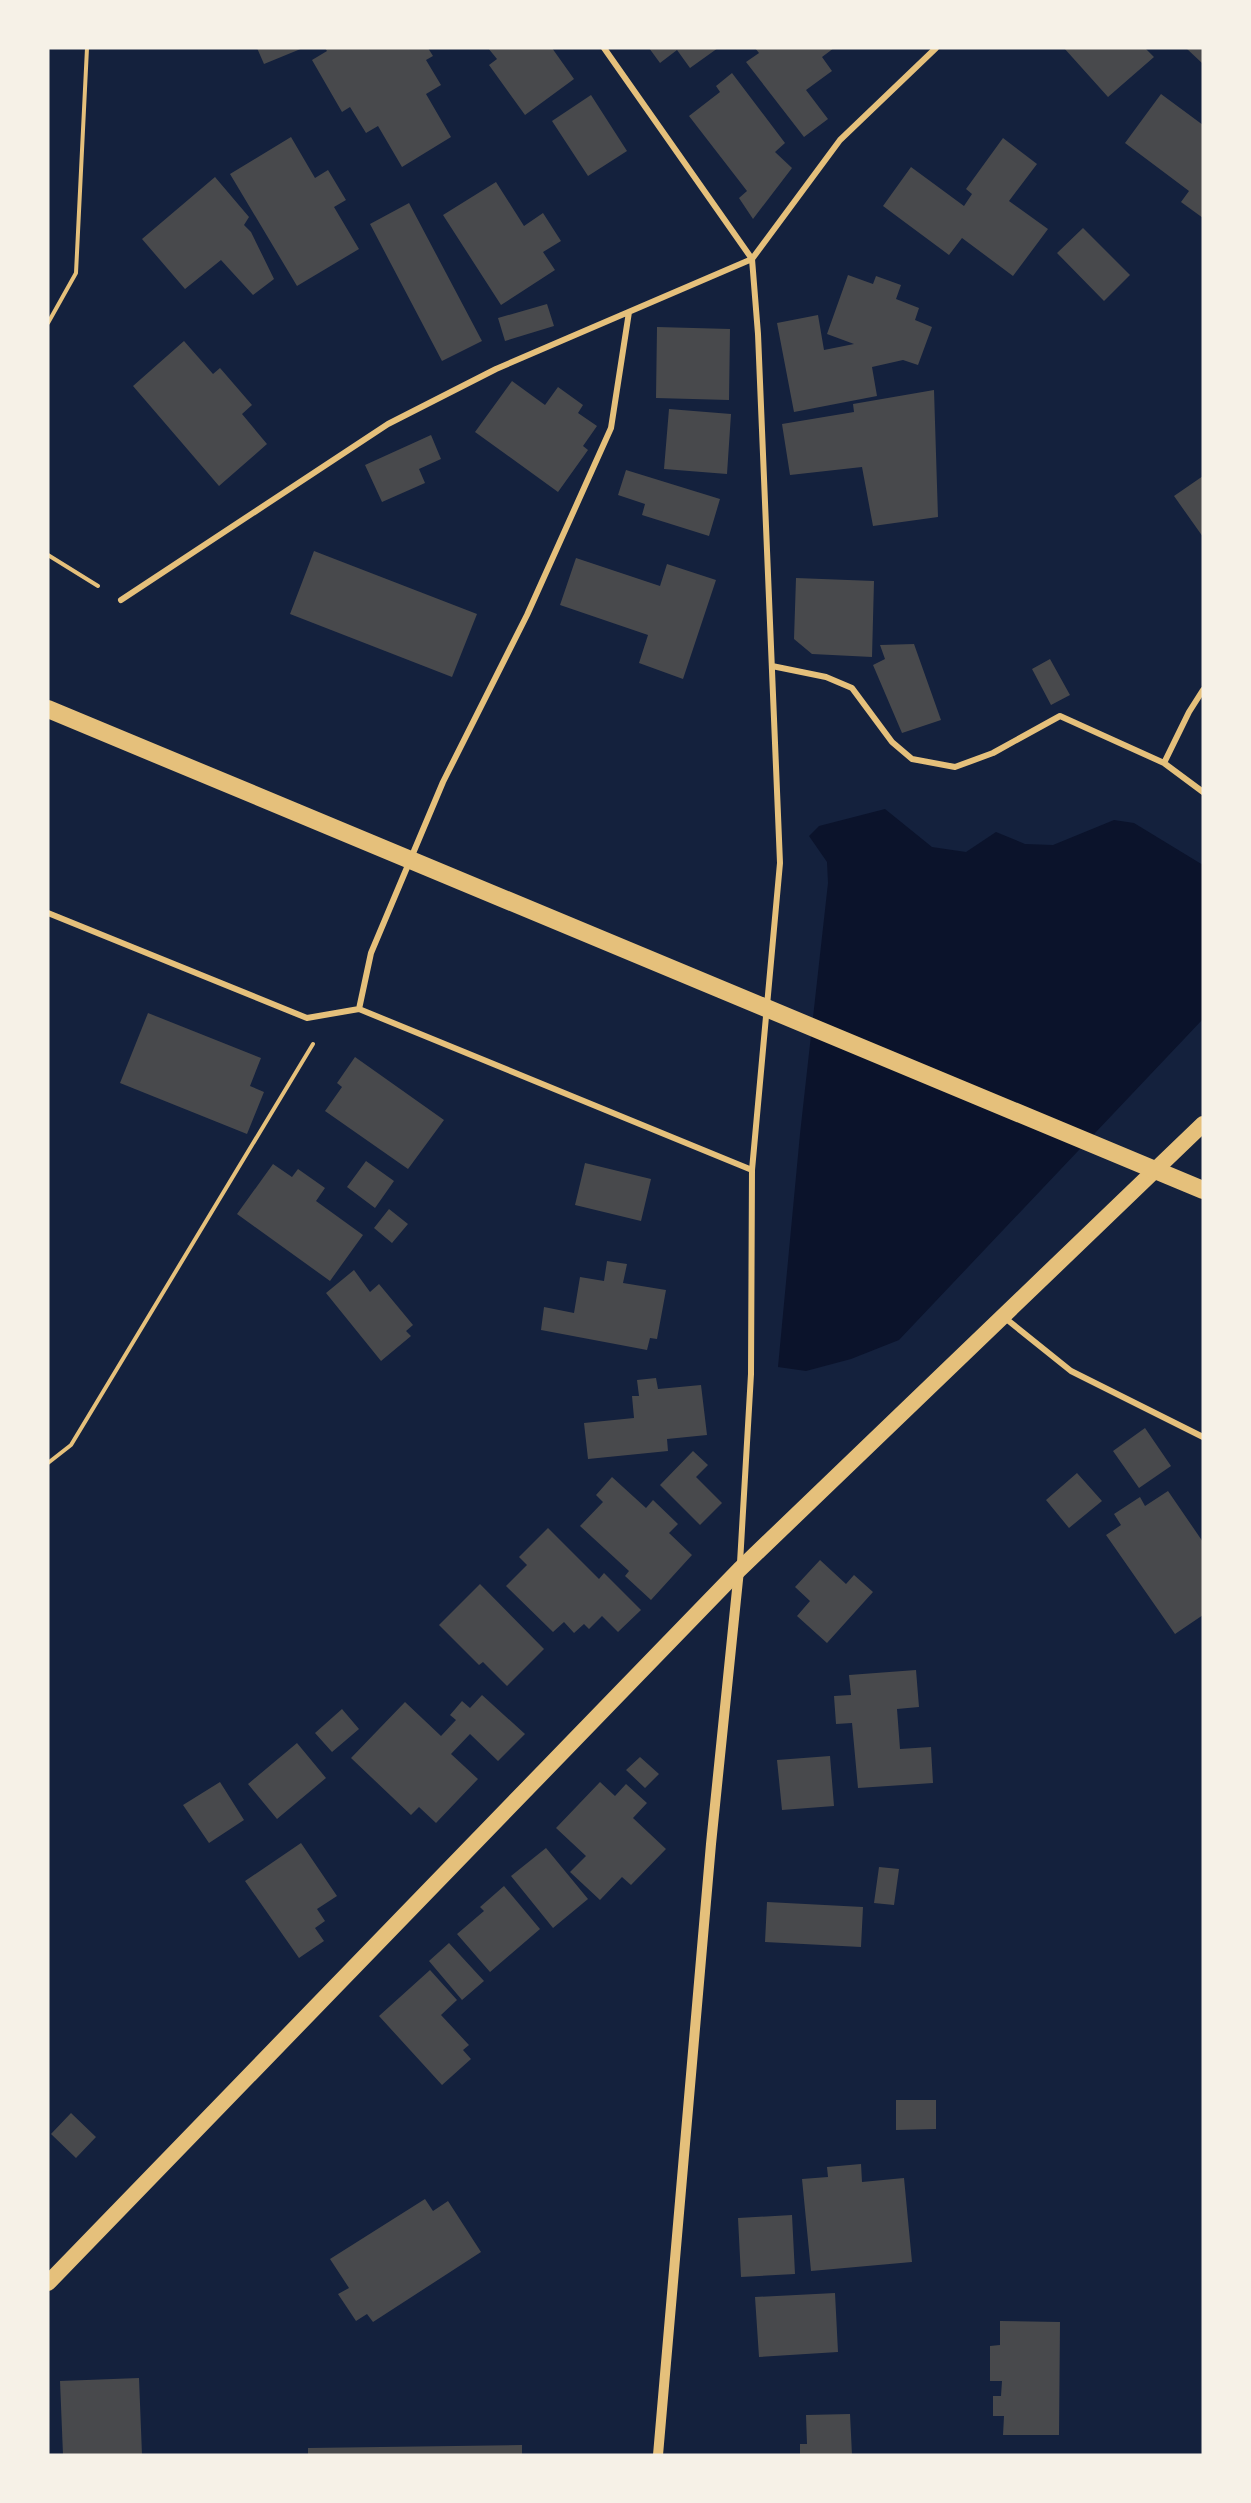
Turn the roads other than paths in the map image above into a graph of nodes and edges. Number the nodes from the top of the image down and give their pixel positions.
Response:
1 (604, 48) edge
2 (936, 48) edge
3 (752, 259) junction
4 (629, 312) junction
5 (121, 600) road end
6 (772, 666) junction
7 (1203, 690) edge
8 (48, 709) edge
9 (1164, 763) junction
10 (1203, 792) edge
11 (48, 913) edge
12 (359, 1009) junction
13 (1203, 1125) edge
14 (752, 1170) junction
15 (1203, 1190) edge
16 (1002, 1315) junction
17 (1203, 1437) edge
18 (740, 1570) junction
19 (48, 2283) edge
20 (658, 2455) edge

1 - 3 street
2 - 3 street
3 - 4 street
3 - 6 street
4 - 5 street
4 - 12 street
6 - 9 street
6 - 14 street
7 - 9 street
8 - 15 highway
9 - 10 street
11 - 12 street
12 - 14 street
13 - 16 highway
14 - 18 street
16 - 17 street
16 - 18 highway
18 - 19 highway
18 - 20 street

